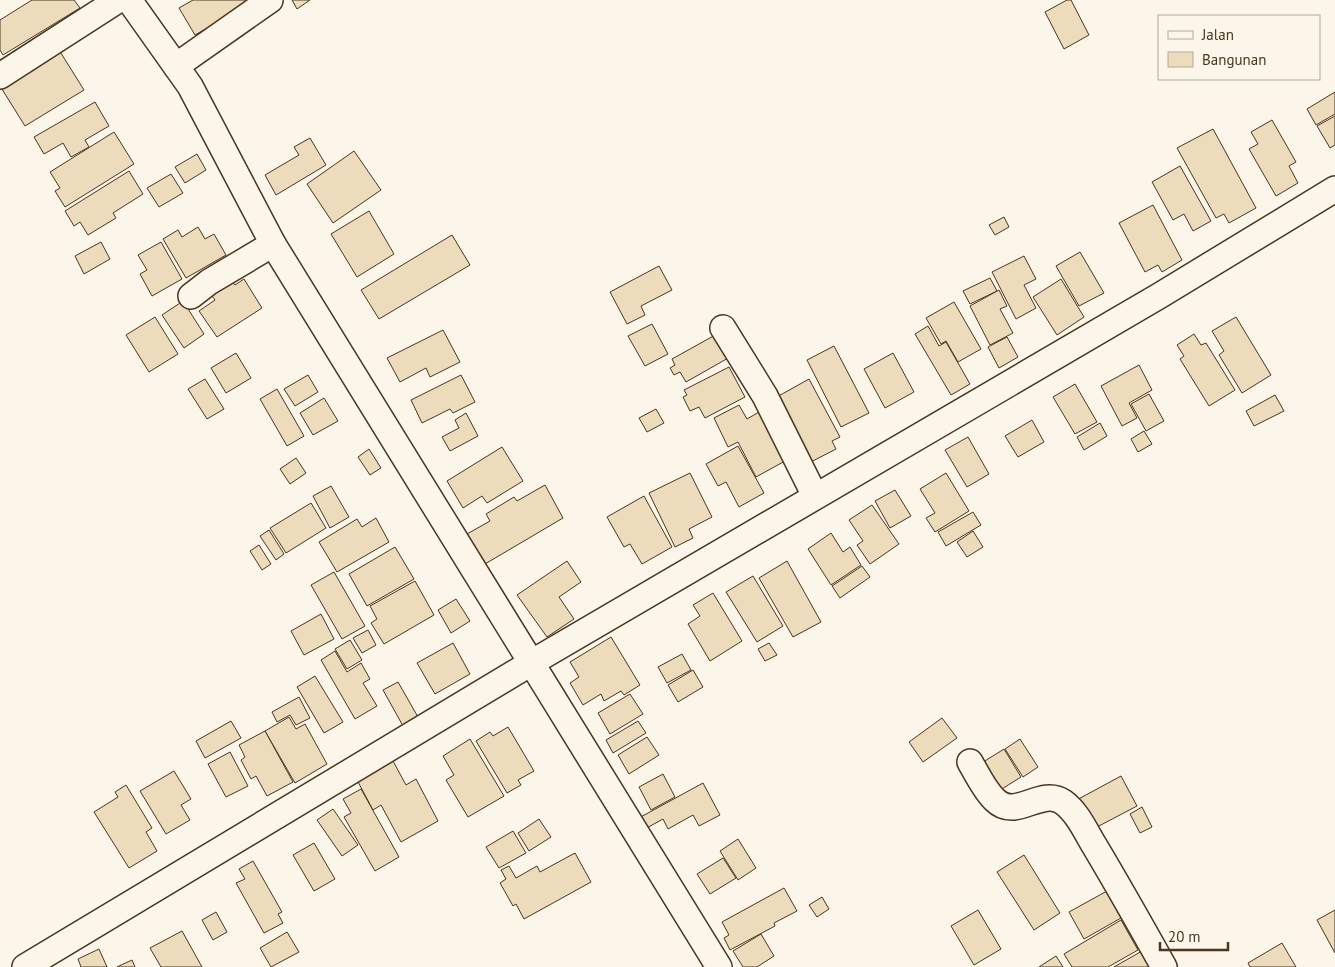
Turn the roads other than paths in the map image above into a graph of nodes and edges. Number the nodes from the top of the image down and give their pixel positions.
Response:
1 (118, 0) edge
2 (130, 0) edge
3 (270, 0) edge
4 (176, 66) junction
5 (0, 76) edge
6 (1335, 189) edge
7 (273, 244) junction
8 (191, 296) dead end
9 (723, 328) dead end
10 (815, 496) junction
11 (531, 663) junction
12 (970, 762) dead end
13 (26, 967) edge
14 (719, 967) edge
15 (1164, 967) edge

1 - 5 street
2 - 4 street
3 - 4 street
4 - 7 street
6 - 10 street
7 - 8 street
7 - 11 street
9 - 10 street
10 - 11 street
11 - 13 street
11 - 14 street
12 - 15 street

